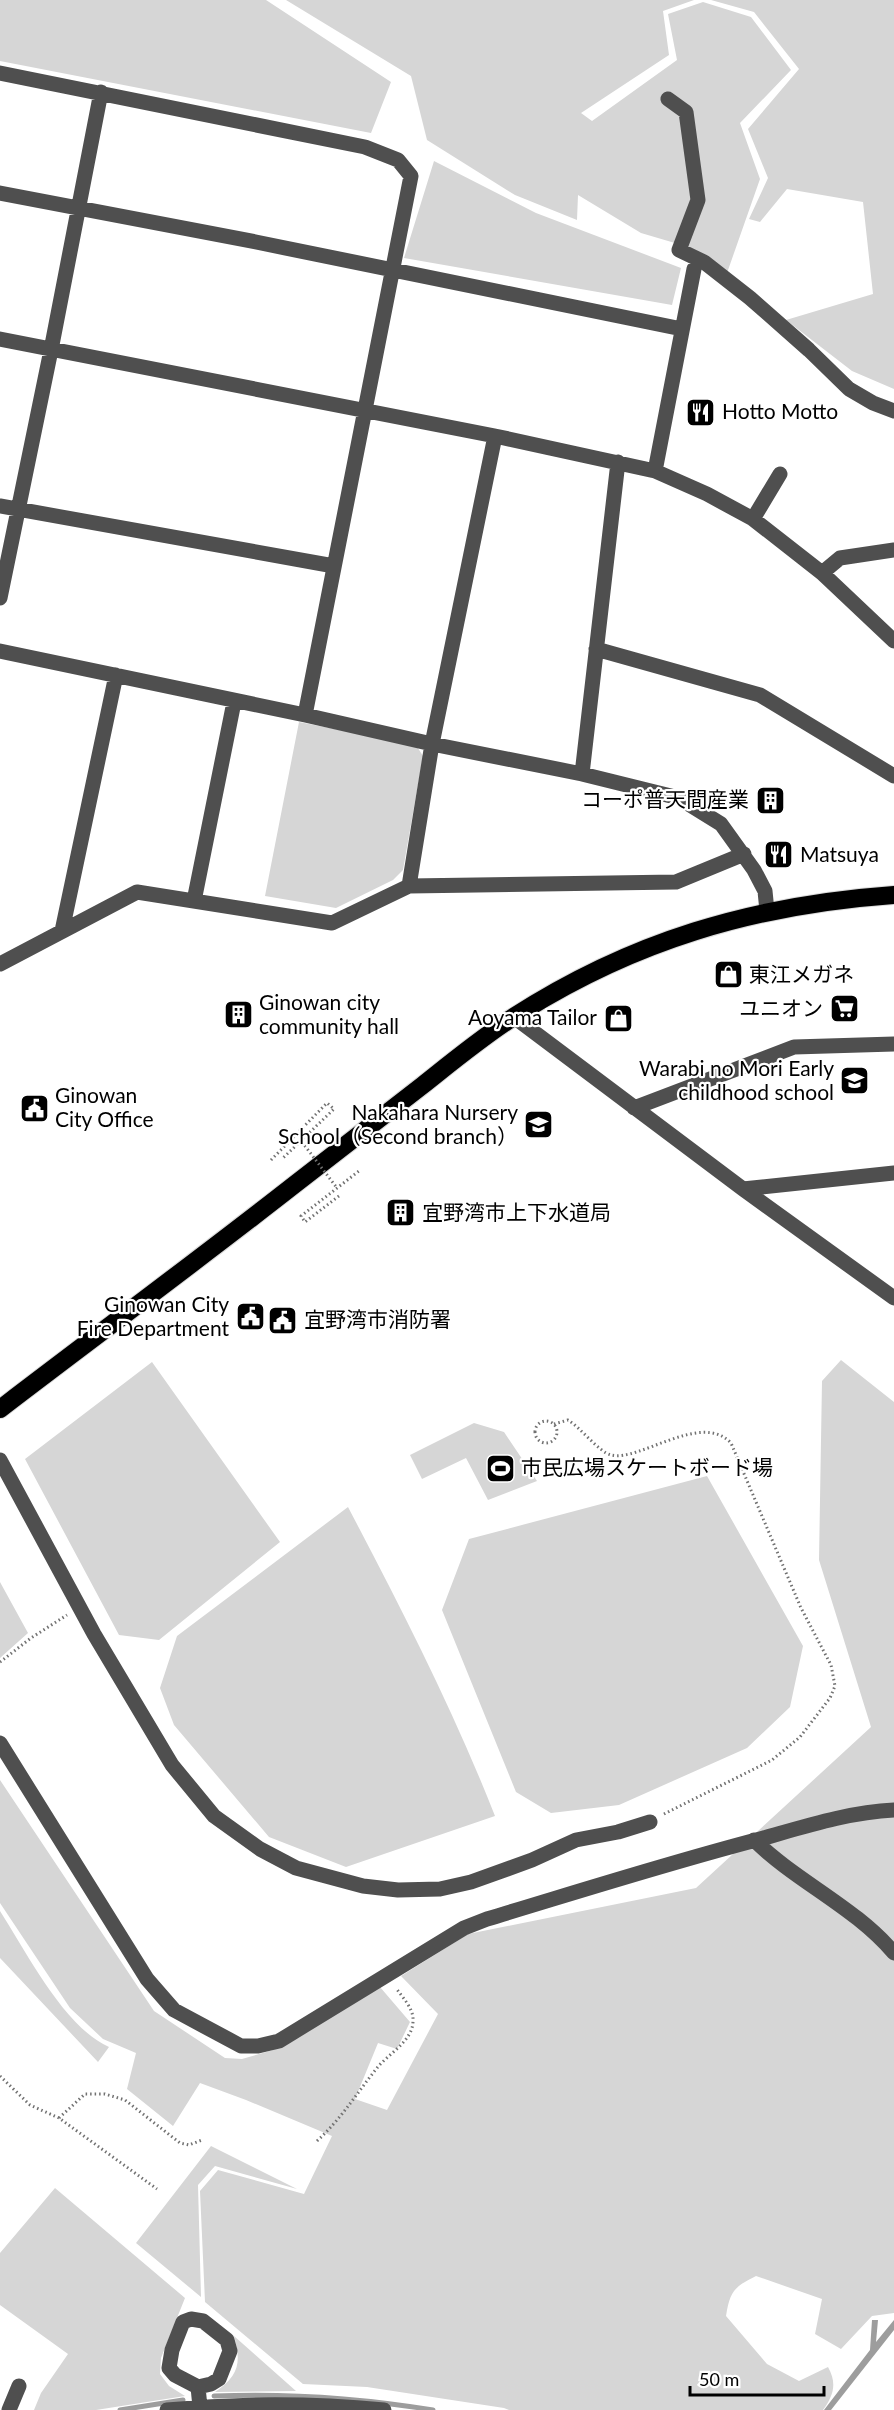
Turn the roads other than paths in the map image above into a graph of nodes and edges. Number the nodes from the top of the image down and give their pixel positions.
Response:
1 (0, 73) edge
2 (101, 92) junction
3 (668, 99) dead end
4 (0, 193) edge
5 (79, 208) junction
6 (694, 268) dead end
7 (391, 270) junction
8 (682, 329) junction
9 (0, 339) edge
10 (51, 350) junction
11 (365, 411) junction
12 (894, 411) edge
13 (495, 436) junction
14 (618, 462) junction
15 (655, 471) junction
16 (780, 474) dead end
17 (0, 506) edge
18 (17, 510) junction
19 (753, 519) junction
20 (894, 550) edge
21 (334, 566) junction
22 (822, 573) junction
23 (0, 598) edge
24 (894, 641) edge
25 (596, 649) junction
26 (0, 651) edge
27 (116, 675) junction
28 (234, 702) junction
29 (305, 715) junction
30 (432, 744) junction
31 (582, 774) junction
32 (894, 776) edge
33 (744, 854) junction
34 (409, 886) junction
35 (894, 895) edge
36 (194, 901) junction
37 (767, 911) junction
38 (62, 931) junction
39 (0, 964) edge
40 (514, 1017) junction
41 (894, 1044) edge
42 (634, 1108) junction
43 (894, 1173) edge
44 (743, 1189) junction
45 (894, 1298) edge
46 (0, 1409) edge
47 (0, 1460) edge
48 (0, 1743) edge
49 (894, 1810) edge
50 (650, 1822) road end
51 (754, 1840) junction
52 (894, 1953) edge
53 (19, 2386) dead end
54 (198, 2387) junction
55 (200, 2407) junction
56 (9, 2410) edge
57 (167, 2410) edge
58 (384, 2410) edge

1 - 2 street
2 - 5 street
2 - 7 street
3 - 12 street
4 - 5 street
5 - 7 street
5 - 10 street
6 - 8 street
7 - 8 street
7 - 11 street
8 - 15 street
9 - 10 street
10 - 11 street
10 - 18 street
11 - 13 street
11 - 21 street
13 - 14 street
13 - 30 street
14 - 15 street
14 - 25 street
15 - 19 street
16 - 19 street
17 - 18 street
18 - 21 street
18 - 23 street
19 - 22 street
20 - 22 street
21 - 29 street
22 - 24 street
25 - 31 street
25 - 32 street
26 - 27 street
27 - 28 street
27 - 38 street
28 - 29 street
28 - 36 street
29 - 30 street
30 - 31 street
30 - 34 street
31 - 33 street
33 - 34 street
33 - 37 street
34 - 36 street
35 - 37 highway
36 - 38 street
37 - 40 highway
38 - 39 street
40 - 42 street
40 - 46 highway
41 - 42 street
42 - 44 street
43 - 44 street
44 - 45 street
47 - 50 street
48 - 51 street
49 - 51 street
51 - 52 street
53 - 56 street
54 - 54 street
54 - 55 street
55 - 57 street
55 - 58 street

